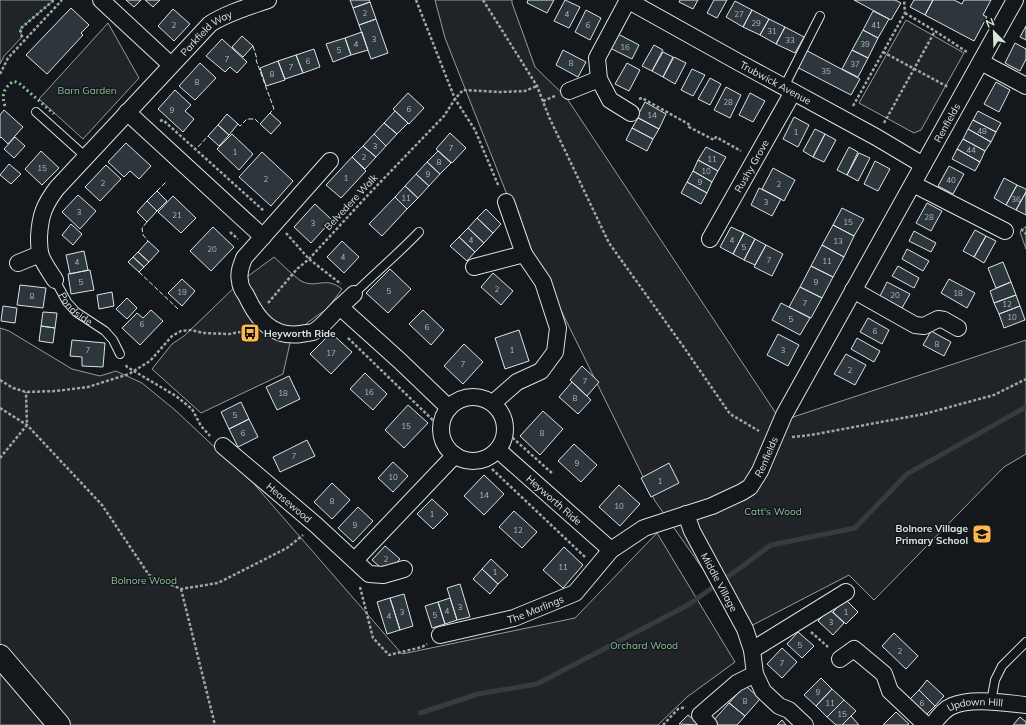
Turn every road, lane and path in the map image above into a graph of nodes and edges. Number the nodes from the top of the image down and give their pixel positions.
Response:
1 (62, 0) edge
2 (101, 0) edge
3 (268, 0) edge
4 (416, 0) edge
5 (484, 0) edge
6 (904, 0) edge
7 (1015, 0) edge
8 (634, 2) edge
9 (905, 13) junction
10 (820, 16) dead end
11 (935, 31) junction
12 (883, 52) junction
13 (981, 62) junction
14 (171, 65) junction
15 (914, 69) junction
16 (0, 74) edge
17 (599, 79) junction
18 (537, 86) junction
19 (1026, 86) edge
20 (788, 89) junction
21 (569, 90) dead end
22 (962, 95) junction
23 (455, 99) junction
24 (627, 110) joint
25 (36, 112) dead end
26 (127, 112) junction
27 (844, 120) junction
28 (143, 125) junction
29 (876, 137) junction
30 (86, 157) junction
31 (755, 159) junction
32 (330, 161) dead end
33 (923, 165) junction
34 (912, 184) junction
35 (506, 202) joint
36 (276, 222) junction
37 (1005, 231) dead end
38 (419, 232) dead end
39 (263, 237) junction
40 (710, 239) dead end
41 (40, 254) junction
42 (524, 254) junction
43 (310, 259) junction
44 (18, 263) dead end
45 (474, 267) dead end
46 (55, 280) joint
47 (853, 290) junction
48 (354, 294) junction
49 (340, 307) junction
50 (257, 316) junction
51 (328, 319) junction
52 (958, 328) dead end
53 (120, 354) dead end
54 (134, 371) junction
55 (1026, 379) edge
56 (0, 380) edge
57 (26, 392) junction
58 (493, 403) junction
59 (0, 408) edge
60 (449, 408) junction
61 (28, 425) junction
62 (441, 428) junction
63 (774, 439) junction
64 (223, 446) joint
65 (498, 450) junction
66 (455, 455) junction
67 (0, 458) edge
68 (482, 460) junction
69 (686, 514) junction
70 (316, 525) junction
71 (611, 550) junction
72 (355, 560) junction
73 (404, 568) dead end
74 (597, 568) junction
75 (369, 574) junction
76 (181, 589) junction
77 (846, 592) dead end
78 (799, 620) junction
79 (440, 635) joint
80 (1026, 642) edge
81 (752, 650) junction
82 (0, 656) edge
83 (840, 659) joint
84 (755, 674) junction
85 (991, 702) junction
86 (1026, 705) edge
87 (705, 720) edge
88 (59, 725) edge
89 (215, 725) edge
90 (663, 725) edge
91 (805, 725) edge
92 (926, 725) edge
93 (932, 725) edge

1 - 16 path
2 - 14 street, Parkfield Way
3 - 14 street, Parkfield Way
4 - 23 path
5 - 18 path
6 - 9 path
7 - 13 street, Renfields
8 - 17 street
8 - 20 street, Trubwick Avenue
9 - 11 path
9 - 12 path
10 - 20 lane
11 - 13 path
11 - 15 path
12 - 15 path
12 - 27 path
13 - 19 street
13 - 22 street, Renfields
14 - 26 street, Parkfield Way
15 - 22 path
15 - 29 path
17 - 21 street
17 - 24 street
18 - 23 path
18 - 63 path
20 - 27 street, Trubwick Avenue
20 - 31 street, Rushy Grove
22 - 33 street, Renfields
23 - 35 path
23 - 43 path, Belvedere Walk
24 - 31 path
25 - 30 lane
26 - 28 street
26 - 30 street, Pondside
27 - 29 street, Trubwick Avenue
28 - 36 path
28 - 39 street
29 - 33 street, Trubwick Avenue
30 - 41 street, Pondside
31 - 40 street, Rushy Grove
32 - 36 street
33 - 34 street, Renfields
34 - 37 street
34 - 47 street, Renfields
35 - 42 street
36 - 39 street
36 - 43 path
38 - 48 lane
39 - 50 street
41 - 44 street
41 - 46 street, Pondside
42 - 45 street
42 - 58 street
43 - 48 path
43 - 50 path, Belvedere Walk
46 - 53 lane, Pondside
47 - 52 street
47 - 63 street, Renfields
48 - 49 street
49 - 51 street
49 - 60 street
50 - 51 street
50 - 54 path, Belvedere Walk
51 - 62 path
54 - 57 path, Belvedere Walk
54 - 64 path
55 - 63 path
56 - 57 path
57 - 61 path
58 - 60 street
58 - 65 street
59 - 61 path
60 - 62 street
61 - 67 path
61 - 76 path
62 - 66 street
63 - 69 street, Renfields
64 - 70 street, Heasewood
65 - 68 street
65 - 71 street, Heyworth Ride
66 - 68 street
66 - 72 street
68 - 74 path
69 - 71 street, Renfields
69 - 81 street, Middle Village
70 - 72 street, Heasewood
70 - 76 path
71 - 74 street, The Marlings
72 - 75 street, Heasewood
73 - 75 street
74 - 79 street, The Marlings
75 - 79 path
76 - 89 path
77 - 78 street
78 - 81 street
78 - 83 path
80 - 85 lane
81 - 84 street, Middle Village
82 - 88 highway
83 - 92 street
84 - 87 street
84 - 91 street, Middle Village
85 - 86 street, Updown Hill
85 - 93 street, Updown Hill
87 - 90 path

